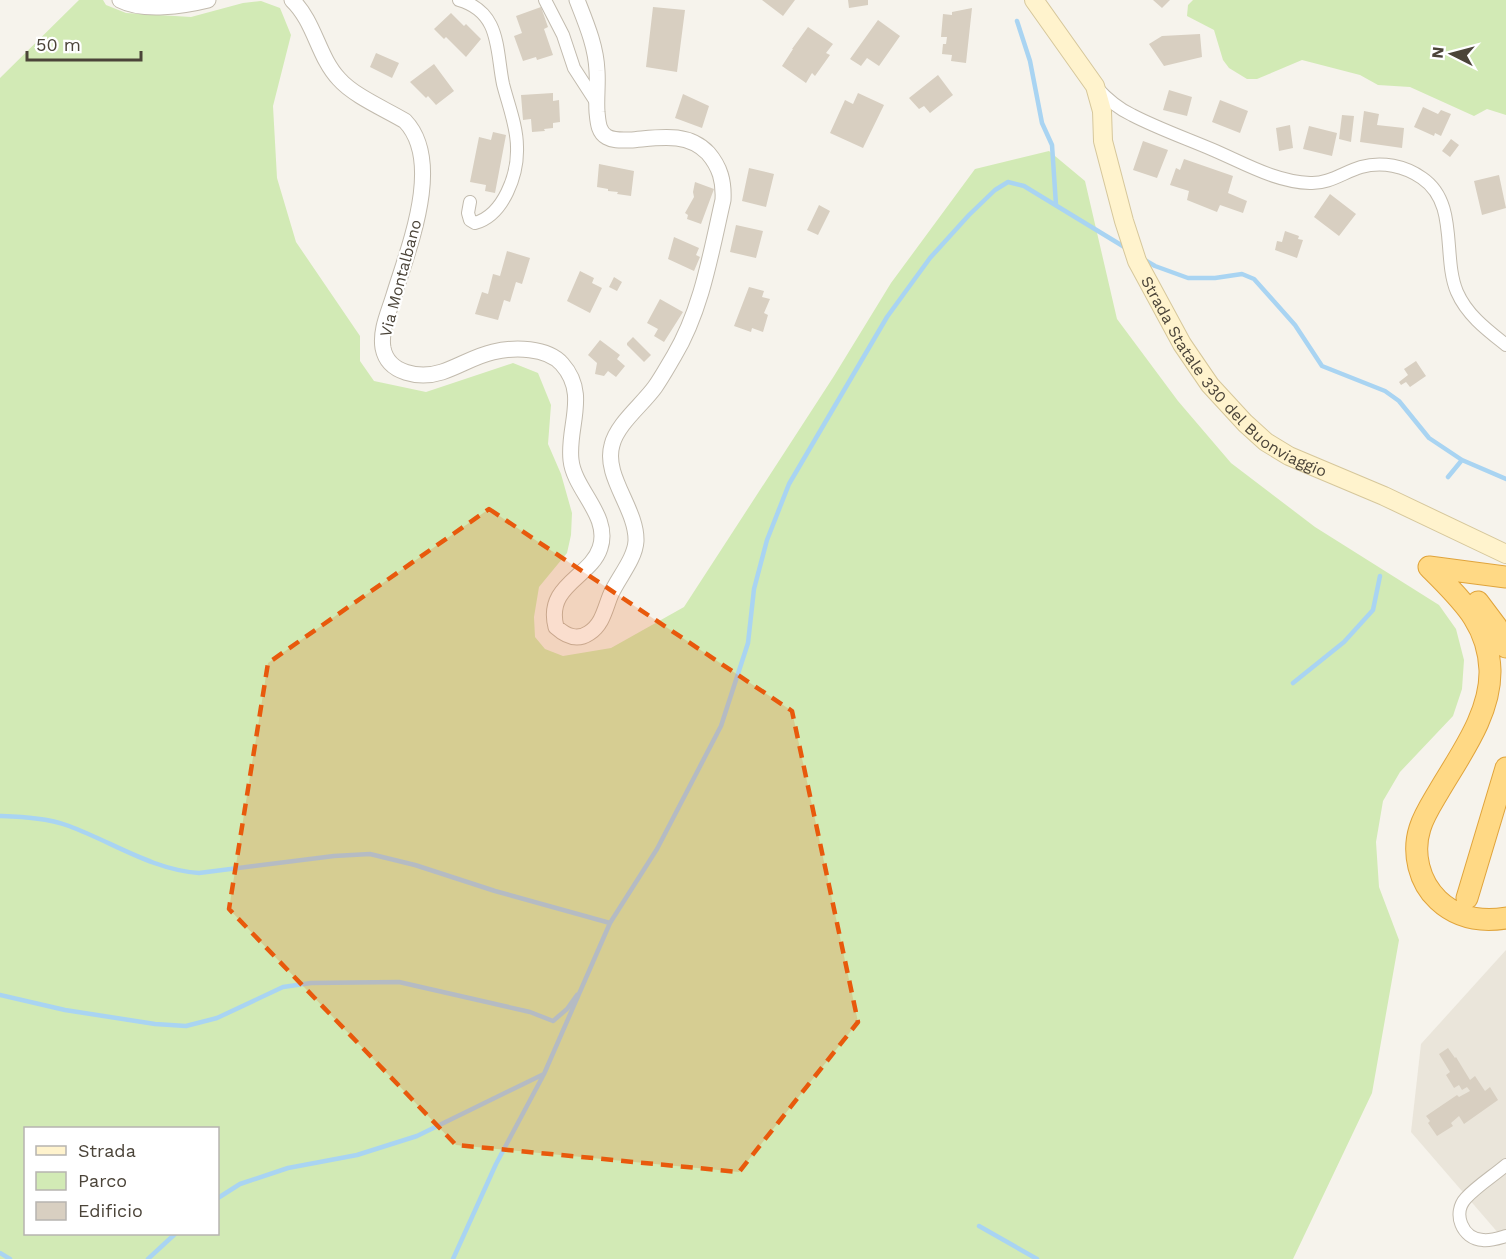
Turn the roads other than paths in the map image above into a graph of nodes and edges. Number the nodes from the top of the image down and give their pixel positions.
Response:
1 (120, 0) edge
2 (208, 0) edge
3 (292, 0) edge
4 (459, 0) edge
5 (545, 0) edge
6 (577, 0) edge
7 (1034, 0) edge
8 (1095, 86) junction
9 (596, 102) junction
10 (470, 202) dead end
11 (1506, 345) edge
12 (1506, 554) edge
13 (1429, 567) junction
14 (1506, 577) edge
15 (1506, 647) edge
16 (1506, 747) edge
17 (1504, 773) edge
18 (1467, 898) dead end
19 (1506, 918) edge
20 (1506, 1165) edge
21 (1506, 1236) edge

1 - 2 street
3 - 9 street, Via Montalbano
4 - 10 street
5 - 9 street
6 - 9 street, Via Montalbano
7 - 8 main road, Strada Statale 330 del Buonviaggio
8 - 11 street, Strada Statale 330 del Buonviaggio
8 - 12 main road, Strada Statale 330 del Buonviaggio
13 - 14 highway
13 - 15 highway
13 - 19 highway
16 - 17 highway
17 - 18 highway
20 - 21 street

